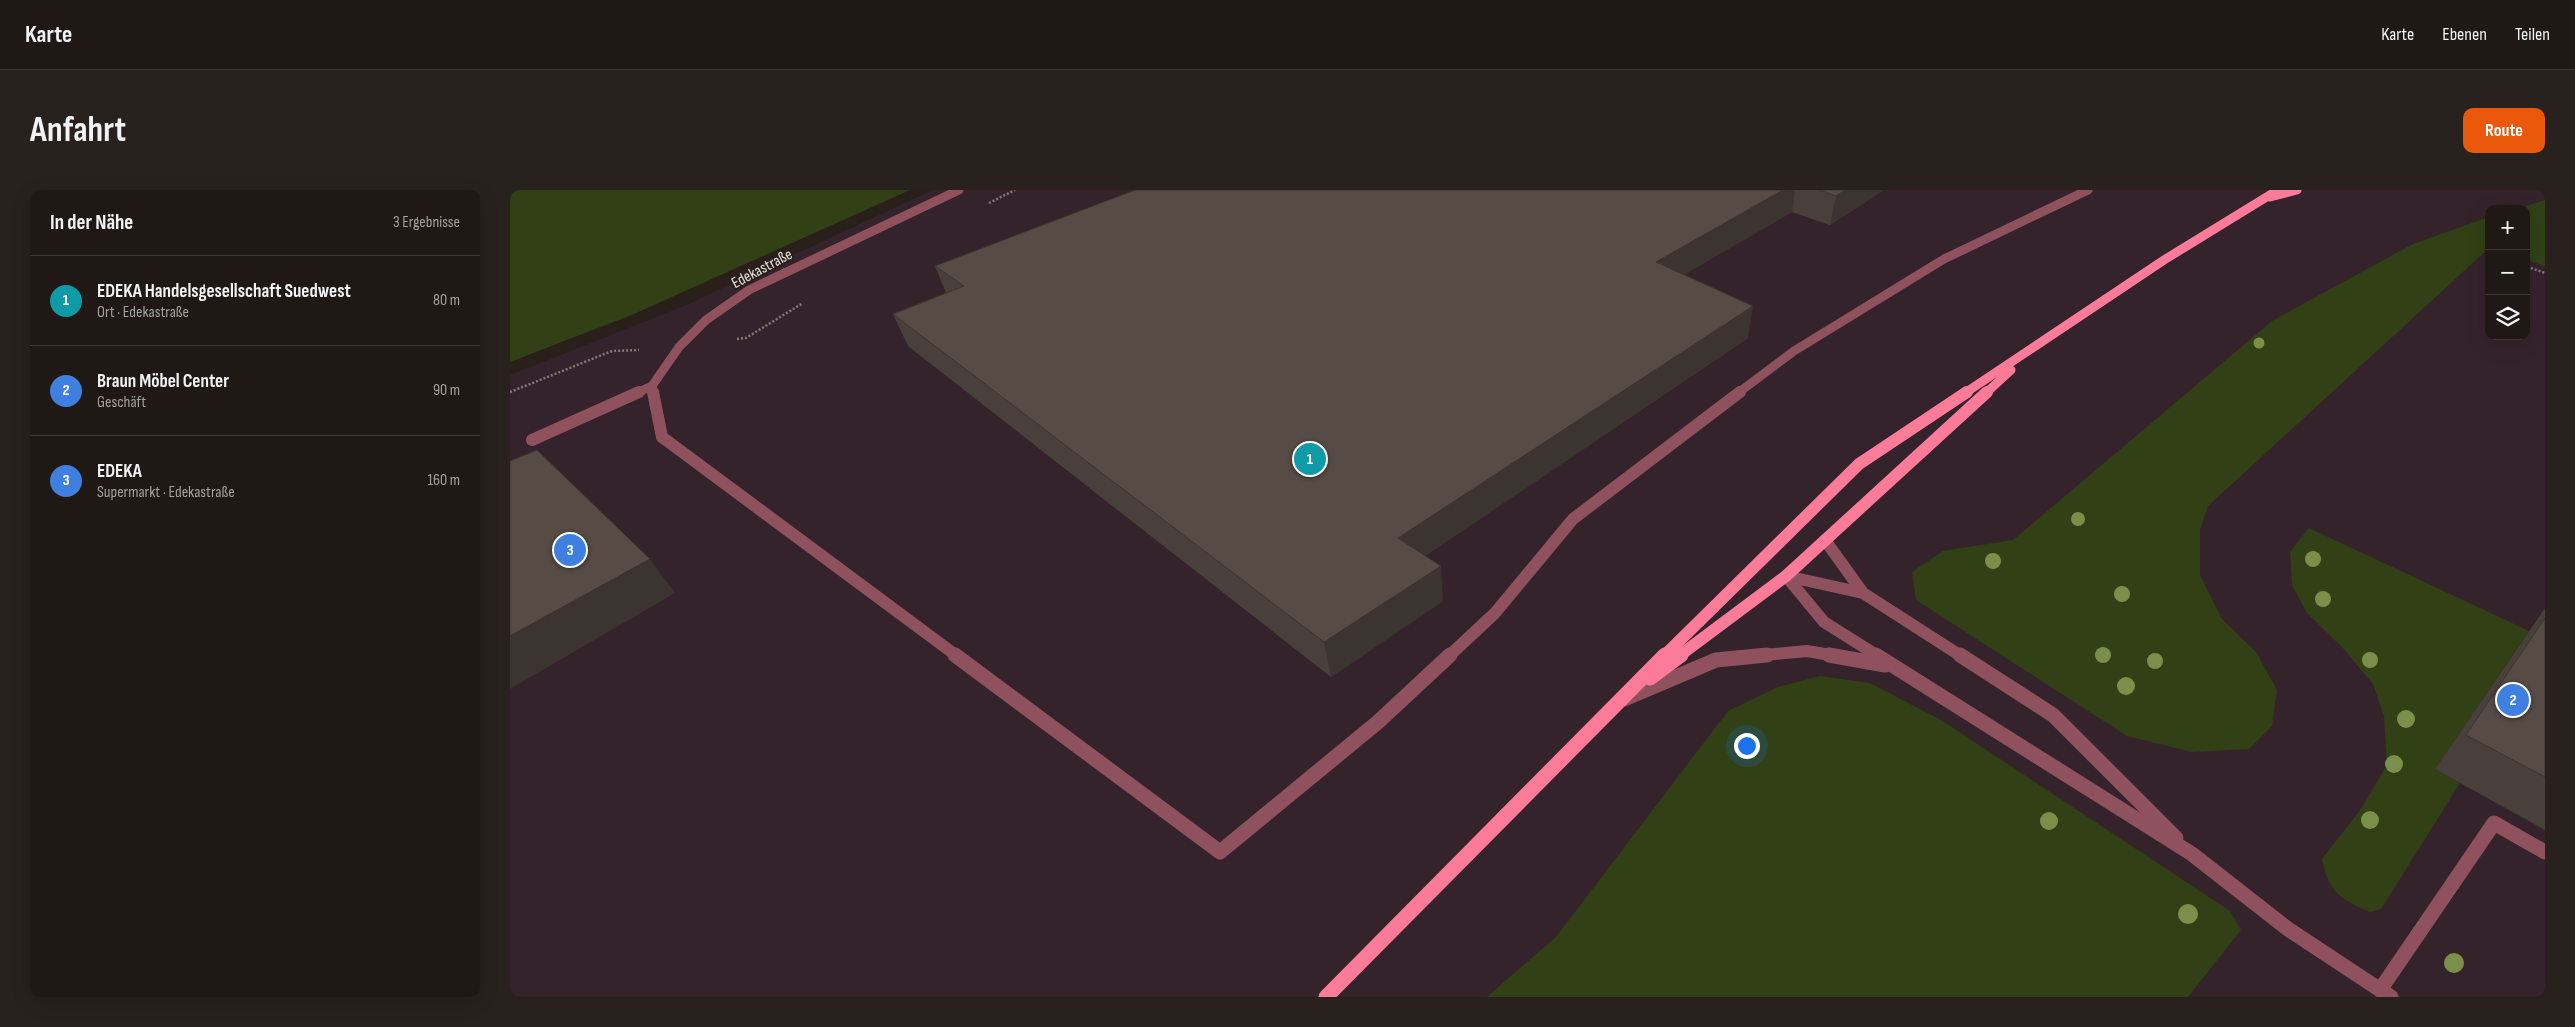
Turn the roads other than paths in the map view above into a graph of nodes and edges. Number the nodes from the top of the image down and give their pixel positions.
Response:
1 (959, 190) edge
2 (2088, 190) edge
3 (2278, 190) edge
4 (2297, 190) edge
5 (2265, 198) junction
6 (2048, 336) junction
7 (652, 386) junction
8 (532, 440) dead end
9 (1825, 540) junction
10 (1786, 576) junction
11 (1863, 593) junction
12 (1890, 666) junction
13 (1618, 702) junction
14 (2545, 852) edge
15 (2192, 854) junction
16 (2386, 994) edge
17 (1326, 997) edge

1 - 7 street, Edekastraße
2 - 7 street
3 - 5 main road
4 - 5 main road
5 - 6 main road
6 - 9 main road
6 - 13 main road
7 - 8 street
9 - 10 main road
9 - 11 street
10 - 11 street
10 - 12 street
10 - 13 main road
11 - 15 street
12 - 13 street
12 - 15 street
13 - 17 main road
14 - 16 street
15 - 16 street

